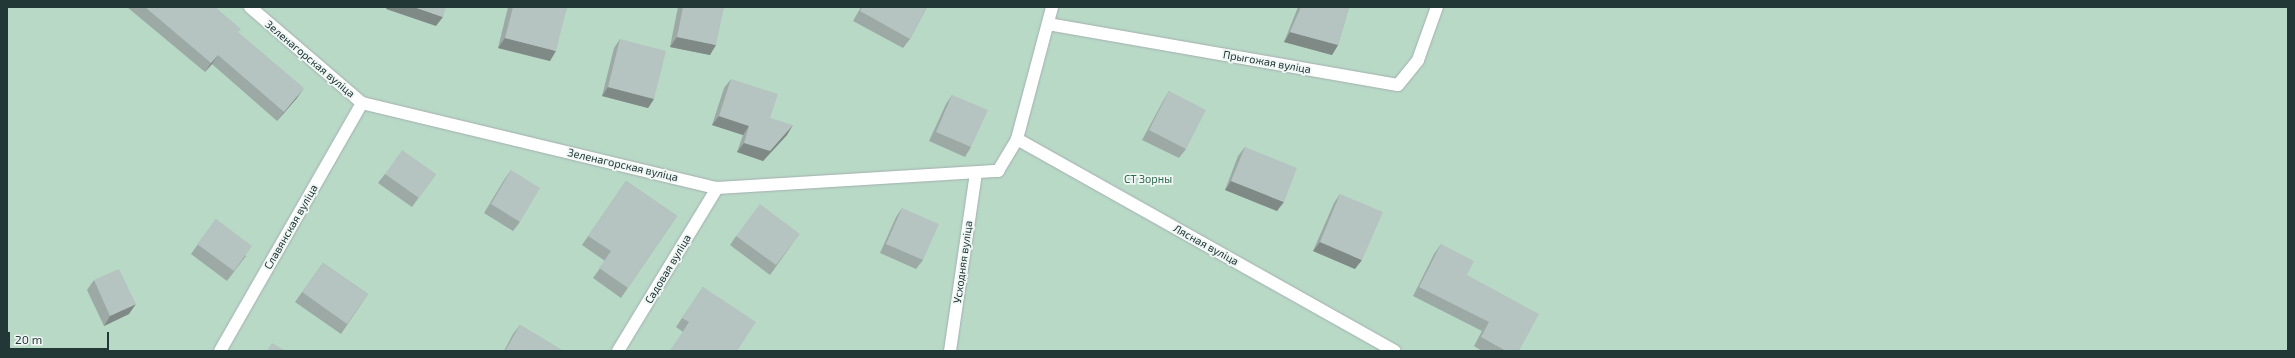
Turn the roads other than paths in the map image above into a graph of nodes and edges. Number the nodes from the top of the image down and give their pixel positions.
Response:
1 (250, 7) edge
2 (1052, 7) edge
3 (1437, 7) edge
4 (1048, 24) junction
5 (362, 103) junction
6 (1017, 139) junction
7 (976, 173) junction
8 (717, 188) junction
9 (220, 351) edge
10 (618, 351) edge
11 (950, 351) edge
12 (1395, 351) edge

1 - 5 street, Зеленагорская вуліца
2 - 4 street
3 - 4 street, Прыгожая вуліца
4 - 6 street
5 - 8 street, Зеленагорская вуліца
5 - 9 street, Славянская вуліца
6 - 7 street, Зеленагорская вуліца
6 - 12 street, Лясная вуліца
7 - 8 street, Зеленагорская вуліца
7 - 11 street, Усходняя вуліца
8 - 10 street, Садовая вуліца

